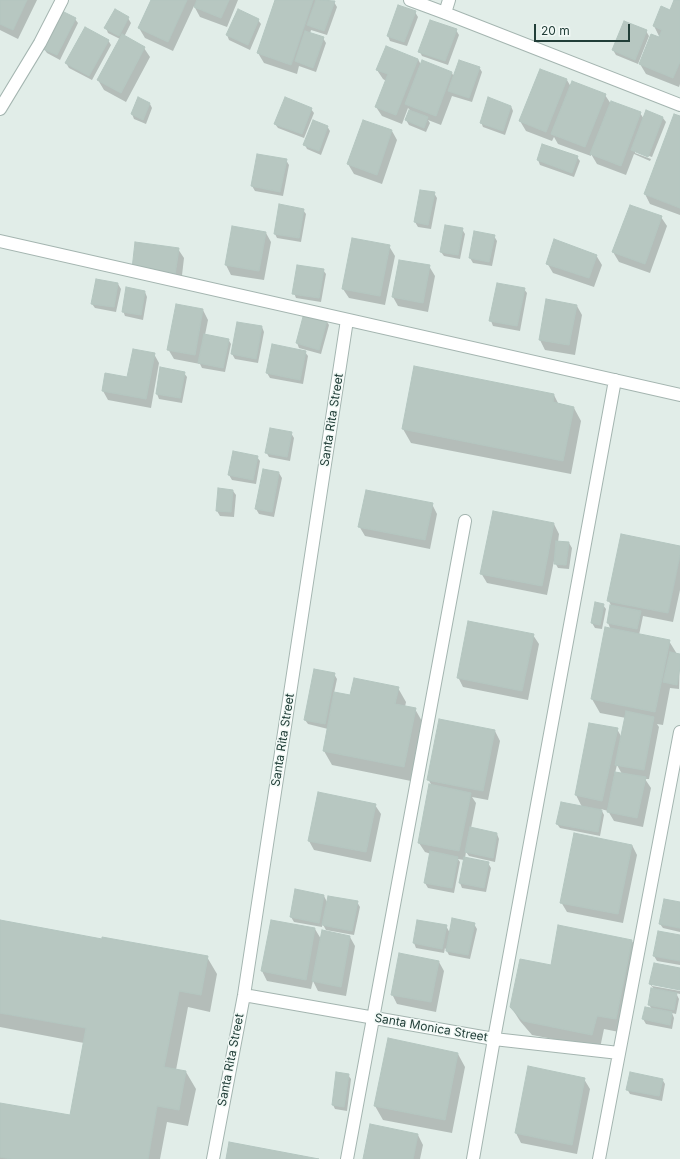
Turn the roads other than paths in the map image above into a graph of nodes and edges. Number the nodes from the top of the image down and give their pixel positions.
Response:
1 (62, 0) edge
2 (410, 0) edge
3 (449, 0) edge
4 (445, 13) junction
5 (680, 105) edge
6 (0, 109) edge
7 (0, 241) edge
8 (347, 320) junction
9 (615, 380) junction
10 (680, 395) edge
11 (465, 521) dead end
12 (680, 732) edge
13 (244, 994) junction
14 (372, 1017) junction
15 (494, 1039) junction
16 (619, 1053) junction
17 (213, 1159) edge
18 (347, 1159) edge
19 (473, 1159) edge
20 (599, 1159) edge

1 - 6 street
2 - 4 street
3 - 4 street
4 - 5 street
7 - 8 street
8 - 9 street
8 - 13 street, Santa Rita Street
9 - 10 street
9 - 15 street
11 - 14 street
12 - 16 street
13 - 14 street, Santa Monica Street
13 - 17 street, Santa Rita Street
14 - 15 street, Santa Monica Street
14 - 18 street
15 - 16 street, Santa Monica Street
15 - 19 street
16 - 20 street

